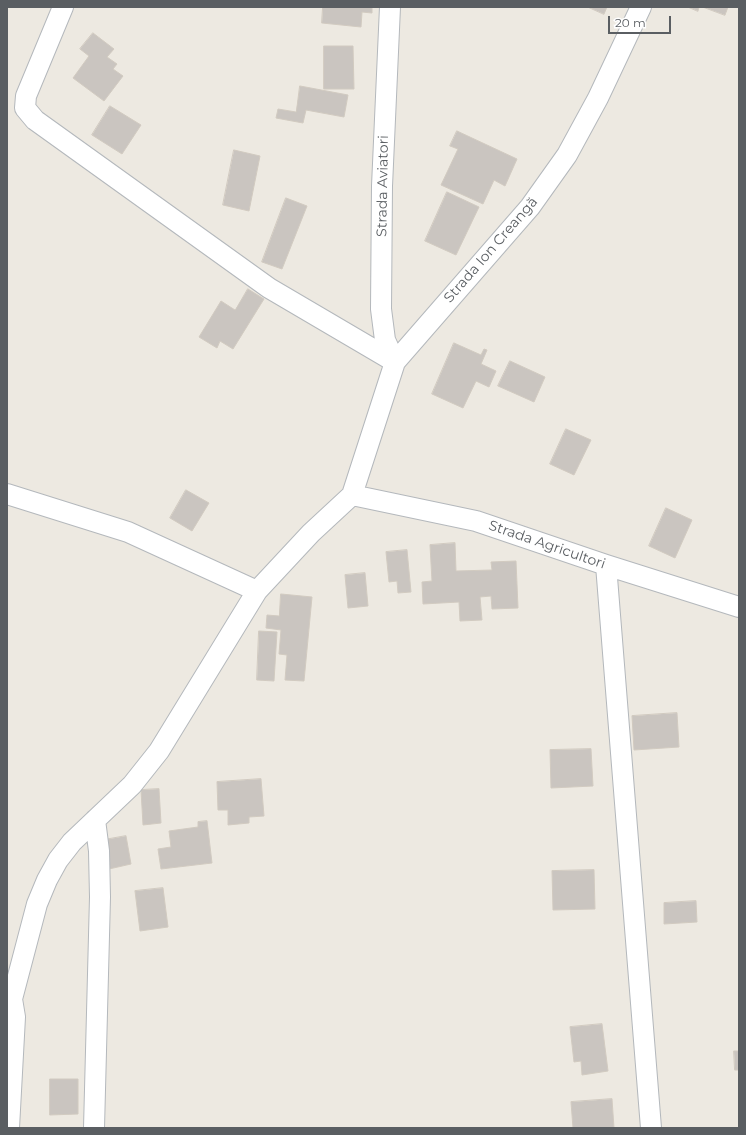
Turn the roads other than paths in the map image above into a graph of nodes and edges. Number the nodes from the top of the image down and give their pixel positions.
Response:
1 (63, 7) edge
2 (390, 7) edge
3 (641, 7) edge
4 (395, 362) junction
5 (7, 494) edge
6 (352, 495) junction
7 (606, 565) junction
8 (257, 591) junction
9 (739, 606) edge
10 (94, 820) junction
11 (9, 999) edge
12 (9, 1128) edge
13 (94, 1128) edge
14 (651, 1128) edge

1 - 4 street
2 - 4 street, Strada Aviatori
3 - 4 street, Strada Ion Creangă
4 - 6 street, Strada Ion Creangă
5 - 8 street
6 - 7 street, Strada Agricultori
6 - 8 street
7 - 9 street, Strada Agricultori
7 - 14 street
8 - 10 street
10 - 11 street
10 - 13 street
11 - 12 street

